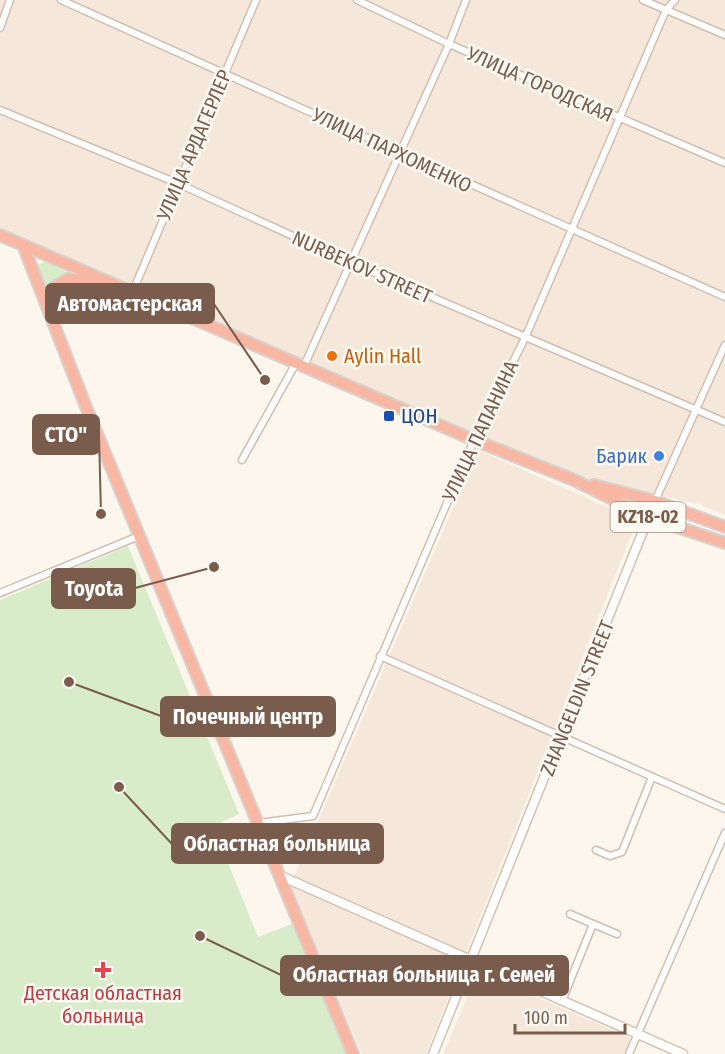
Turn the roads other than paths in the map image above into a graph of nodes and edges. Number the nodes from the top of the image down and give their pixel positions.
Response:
1 (10, 0) edge
2 (61, 0) edge
3 (256, 0) edge
4 (357, 0) edge
5 (466, 0) edge
6 (643, 0) edge
7 (675, 0) edge
8 (666, 10) junction
9 (0, 27) edge
10 (725, 35) edge
11 (449, 44) junction
12 (225, 74) junction
13 (0, 110) edge
14 (618, 118) junction
15 (400, 151) junction
16 (725, 163) edge
17 (177, 183) junction
18 (571, 230) junction
19 (0, 237) edge
20 (23, 245) junction
21 (352, 262) junction
22 (34, 274) junction
23 (120, 286) junction
24 (133, 291) junction
25 (725, 297) edge
26 (57, 335) junction
27 (525, 338) junction
28 (725, 345) edge
29 (300, 365) junction
30 (694, 408) junction
31 (725, 422) edge
32 (474, 440) junction
33 (242, 460) dead end
34 (574, 480) junction
35 (656, 501) junction
36 (648, 517) junction
37 (725, 527) edge
38 (139, 536) junction
39 (725, 543) edge
40 (0, 593) edge
41 (380, 656) junction
42 (561, 737) junction
43 (652, 777) junction
44 (725, 809) edge
45 (259, 823) junction
46 (725, 833) edge
47 (596, 850) dead end
48 (281, 876) junction
49 (570, 914) dead end
50 (593, 924) junction
51 (617, 934) dead end
52 (469, 961) junction
53 (562, 1001) junction
54 (638, 1034) junction
55 (353, 1054) edge
56 (433, 1054) edge
57 (629, 1054) edge
58 (683, 1054) edge

1 - 9 street
2 - 12 street, УЛИЦА ПАРХОМЕНКО
3 - 12 street, УЛИЦА АРДАГЕРЛЕР
4 - 11 street, УЛИЦА ГОРОДСКАЯ
5 - 11 street
6 - 8 street
7 - 8 street, УЛИЦА ПАПАНИНА
8 - 10 street
8 - 14 street, УЛИЦА ПАПАНИНА
11 - 14 street, УЛИЦА ГОРОДСКАЯ
11 - 15 street
12 - 15 street, УЛИЦА ПАРХОМЕНКО
12 - 17 street, УЛИЦА АРДАГЕРЛЕР
13 - 17 street, NURBEKOV STREET
14 - 16 street, УЛИЦА ГОРОДСКАЯ
14 - 18 street, УЛИЦА ПАПАНИНА
15 - 18 street, УЛИЦА ПАРХОМЕНКО
15 - 21 street
17 - 21 street, NURBEKOV STREET
17 - 24 street, УЛИЦА АРДАГЕРЛЕР
18 - 25 street, УЛИЦА ПАРХОМЕНКО
18 - 27 street, УЛИЦА ПАПАНИНА
19 - 20 highway, KZ18-02
19 - 22 highway
20 - 22 highway
20 - 23 highway, KZ18-02
21 - 27 street, NURBEKOV STREET
21 - 29 street
22 - 26 highway
23 - 24 highway, KZ18-02
23 - 26 highway
24 - 29 highway, KZ18-02
26 - 38 highway
27 - 30 street, NURBEKOV STREET
27 - 32 street, УЛИЦА ПАПАНИНА
28 - 30 street, ZHANGELDIN STREET
29 - 32 highway, KZ18-02
29 - 33 street
30 - 31 street, NURBEKOV STREET
30 - 35 street, ZHANGELDIN STREET
32 - 34 highway, KZ18-02
32 - 41 street, УЛИЦА ПАПАНИНА
34 - 35 highway, KZ18-02
34 - 36 highway, KZ18-02
35 - 36 street, ZHANGELDIN STREET
35 - 37 highway, KZ18-02
36 - 39 highway, KZ18-02
36 - 42 street, ZHANGELDIN STREET
38 - 40 street
38 - 45 highway
41 - 42 street
41 - 45 street, УЛИЦА ПАПАНИНА
42 - 43 street
42 - 52 street, ZHANGELDIN STREET
43 - 44 street
43 - 47 street
45 - 48 highway
46 - 54 street
48 - 52 street
48 - 55 highway
49 - 50 street
50 - 51 street
50 - 53 street
52 - 53 street
52 - 56 street, ZHANGELDIN STREET
53 - 54 street
54 - 57 street
54 - 58 street

